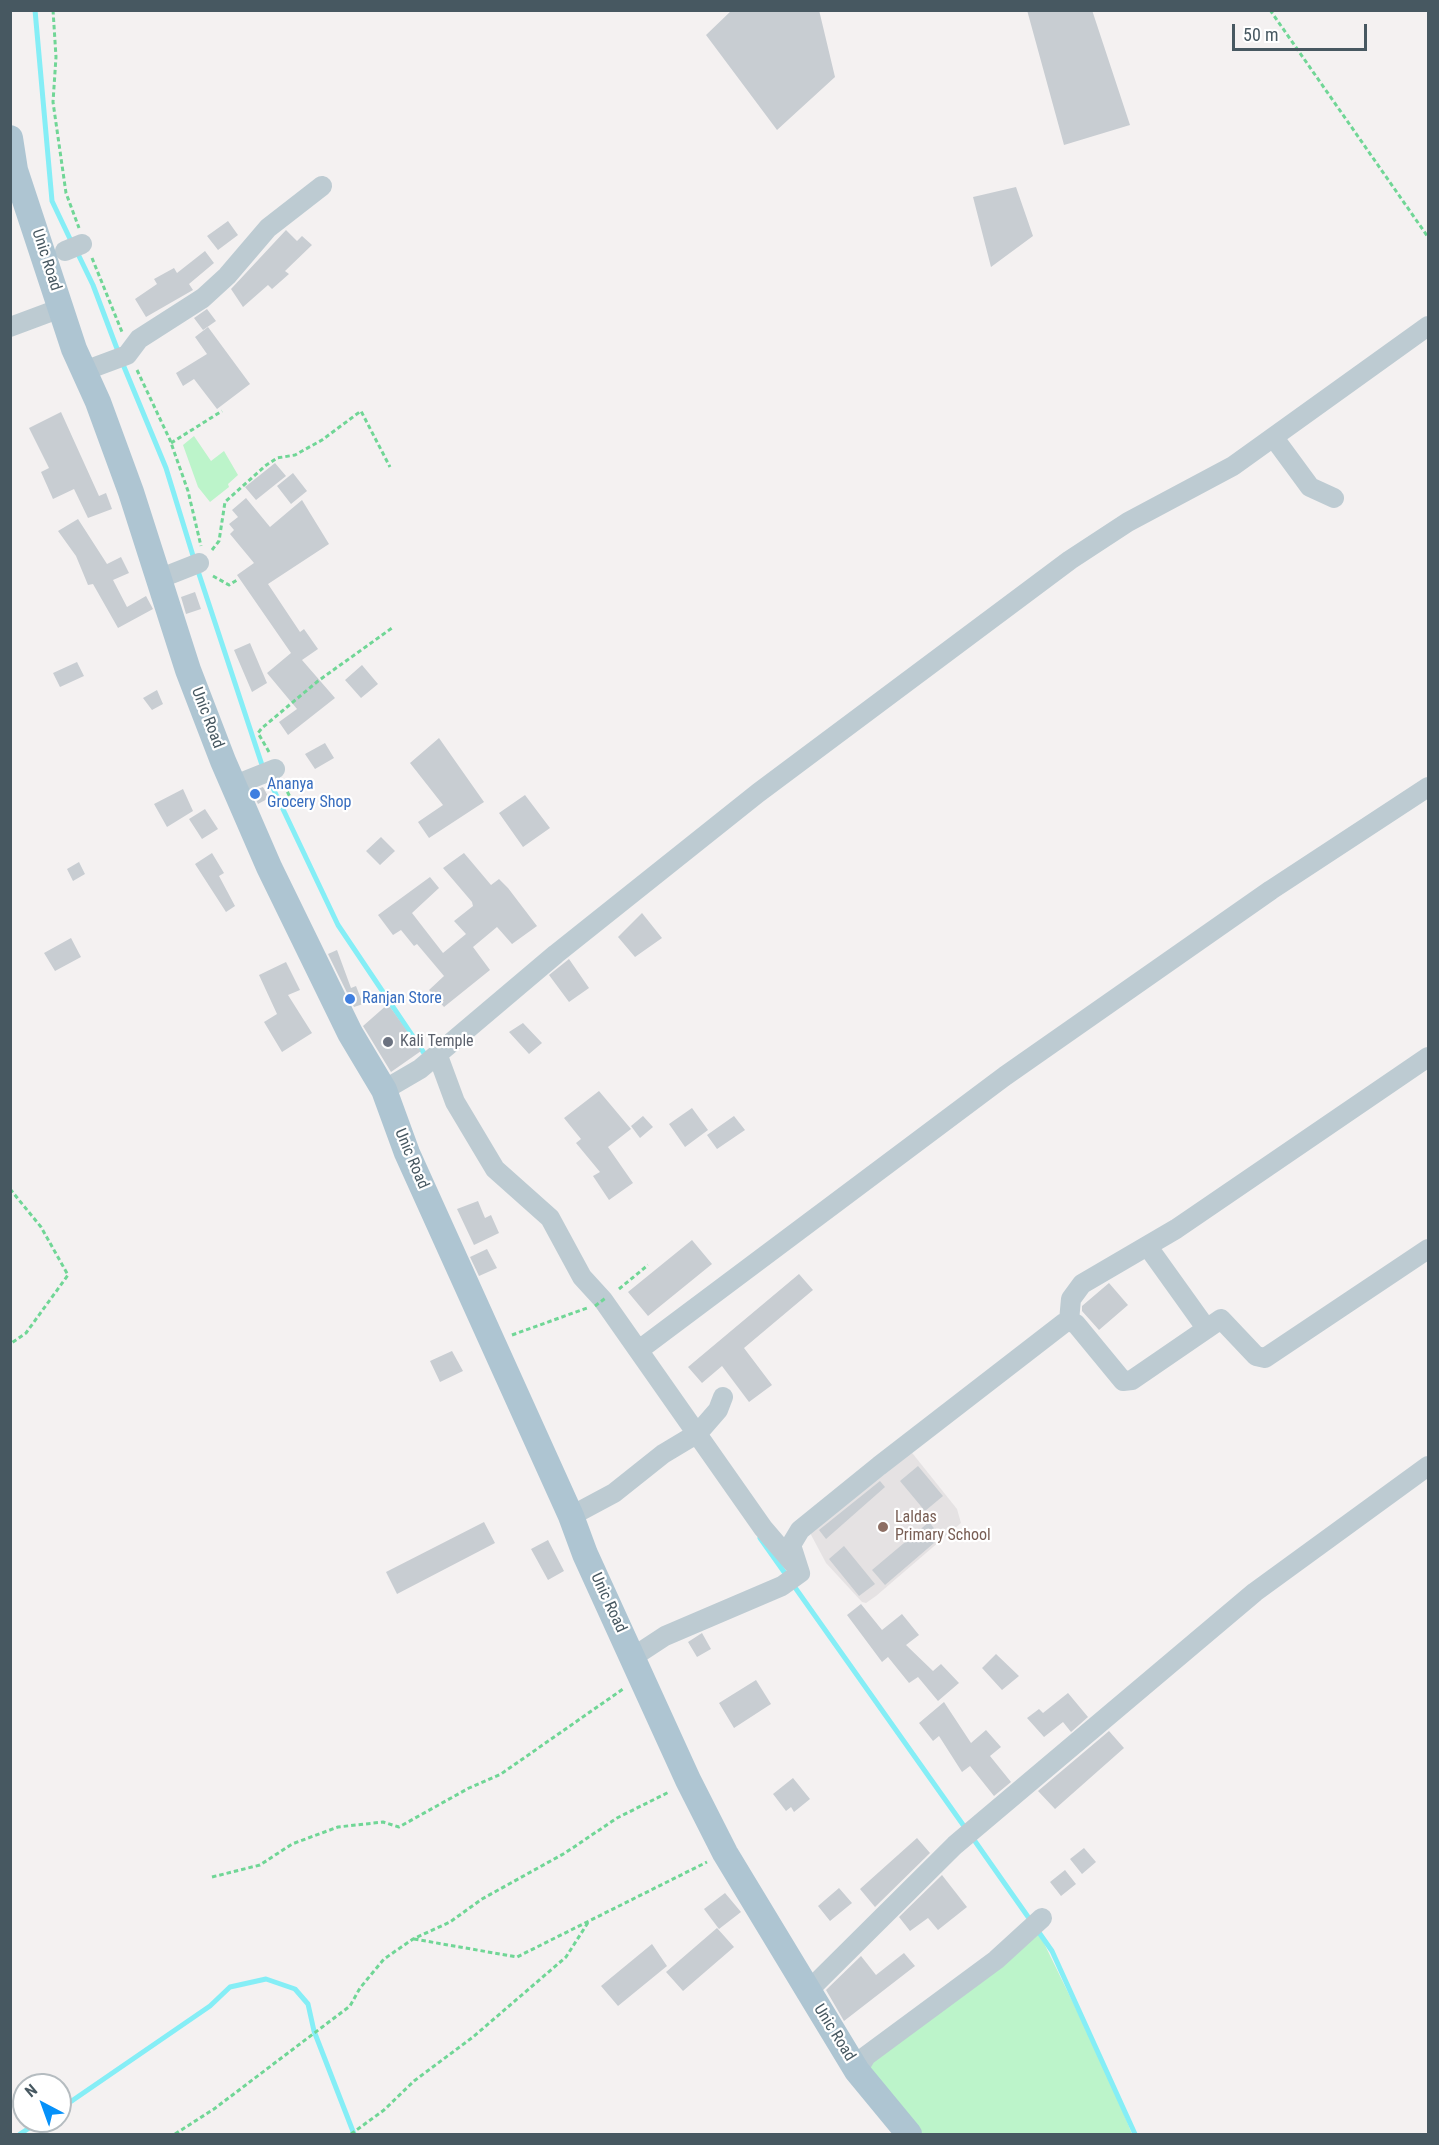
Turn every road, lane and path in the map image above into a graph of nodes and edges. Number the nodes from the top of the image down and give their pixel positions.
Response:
1 (53, 10) edge
2 (1270, 10) edge
3 (10, 138) edge
4 (322, 186) dead end
5 (1428, 237) edge
6 (60, 308) junction
7 (1428, 326) edge
8 (10, 327) edge
9 (120, 358) junction
10 (84, 371) junction
11 (222, 411) dead end
12 (1274, 438) junction
13 (171, 443) junction
14 (390, 467) dead end
15 (1334, 498) dead end
16 (200, 562) junction
17 (161, 578) junction
18 (237, 580) dead end
19 (392, 628) dead end
20 (275, 769) junction
21 (244, 781) junction
22 (1428, 787) edge
23 (291, 799) dead end
24 (438, 1056) junction
25 (1428, 1057) edge
26 (384, 1090) junction
27 (10, 1189) edge
28 (1148, 1247) junction
29 (1428, 1249) edge
30 (648, 1265) dead end
31 (1069, 1321) junction
32 (1206, 1328) junction
33 (491, 1339) junction
34 (10, 1344) edge
35 (639, 1350) junction
36 (723, 1397) dead end
37 (693, 1437) junction
38 (1428, 1467) edge
39 (571, 1516) junction
40 (799, 1570) junction
41 (637, 1666) junction
42 (688, 1780) junction
43 (725, 1853) junction
44 (212, 1877) dead end
45 (590, 1920) junction
46 (1032, 1928) dead end
47 (414, 1939) junction
48 (808, 1991) junction
49 (857, 2071) junction
50 (175, 2134) edge
51 (351, 2134) edge
52 (909, 2134) edge

1 - 9 path
2 - 5 path
3 - 6 main road, Unic Road
4 - 9 street
6 - 8 street
6 - 10 main road, Unic Road
7 - 12 street
9 - 10 street
9 - 13 path
10 - 17 main road, Unic Road
11 - 13 path
12 - 15 street
12 - 24 street
13 - 16 path
14 - 16 path
16 - 17 street
16 - 18 path
17 - 21 main road, Unic Road
19 - 20 path
20 - 21 street
20 - 23 path
21 - 26 main road, Unic Road
22 - 35 street
24 - 26 street
24 - 35 street
25 - 28 street
26 - 33 main road, Unic Road
27 - 34 path
28 - 31 street
28 - 32 street
29 - 32 street
30 - 33 path, bridge
31 - 32 street
31 - 40 street
33 - 39 main road, Unic Road
35 - 37 street
36 - 37 street
37 - 39 street
37 - 40 street
38 - 48 street
39 - 41 main road, Unic Road
40 - 41 street
41 - 42 main road, Unic Road
41 - 44 path
42 - 43 main road, Unic Road
42 - 47 path
43 - 45 path
43 - 48 main road, Unic Road
45 - 47 path
45 - 51 path
46 - 49 street
47 - 50 path
48 - 49 main road, Unic Road
49 - 52 main road, Unic Road

